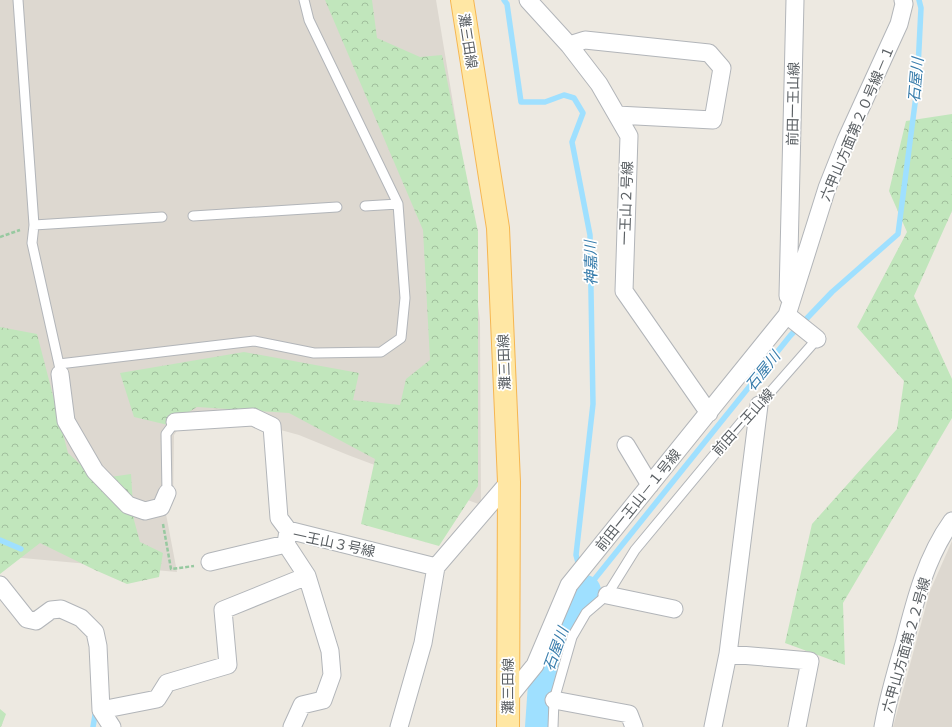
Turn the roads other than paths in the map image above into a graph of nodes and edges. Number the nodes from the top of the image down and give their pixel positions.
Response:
1 (18, 0) edge
2 (304, 0) edge
3 (462, 0) edge
4 (528, 0) edge
5 (795, 0) edge
6 (903, 0) edge
7 (569, 45) junction
8 (617, 115) junction
9 (398, 204) junction
10 (365, 206) dead end
11 (337, 207) dead end
12 (193, 216) dead end
13 (162, 217) dead end
14 (34, 224) junction
15 (787, 315) junction
16 (817, 339) joint
17 (60, 369) junction
18 (759, 405) junction
19 (709, 413) junction
20 (175, 422) joint
21 (626, 445) dead end
22 (509, 482) junction
23 (650, 485) junction
24 (164, 500) joint
25 (952, 522) edge
26 (287, 537) junction
27 (202, 564) road end
28 (436, 567) junction
29 (307, 576) junction
30 (0, 585) edge
31 (607, 595) junction
32 (674, 609) dead end
33 (728, 654) junction
34 (508, 697) junction
35 (554, 700) junction
36 (101, 710) junction
37 (112, 727) edge
38 (292, 727) edge
39 (399, 727) edge
40 (508, 727) edge
41 (553, 727) edge
42 (634, 727) edge
43 (713, 727) edge
44 (797, 727) edge
45 (883, 727) edge

1 - 14 lane
2 - 9 lane
3 - 22 main road, 灘三田線
4 - 7 street, 一王山２号線
5 - 15 street, 前田一王山線
6 - 15 street, 六甲山方面第２０号線－１
7 - 8 street, 一王山２号線
7 - 8 street
8 - 19 street, 一王山２号線
9 - 10 lane
9 - 17 lane
11 - 12 lane
13 - 14 lane
14 - 17 lane
15 - 16 street, 前田一王山線
15 - 19 street, 前田一王山－１号線
16 - 18 lane, 前田一王山線
17 - 24 street
18 - 31 lane, 前田一王山線
18 - 33 street
19 - 23 street, 前田一王山－１号線
20 - 24 lane
20 - 26 street
21 - 23 street
22 - 28 street
22 - 34 main road, 灘三田線
23 - 34 street, 前田一王山－１号線
25 - 45 street, 六甲山方面第２２号線
26 - 27 street
26 - 28 street, 一王山３号線
26 - 29 street, 一王山３号線
28 - 39 street
29 - 36 street
29 - 38 street, 一王山３号線
30 - 36 street
31 - 32 street
31 - 35 lane, 前田一王山線
33 - 43 street
33 - 44 street
34 - 40 main road, 灘三田線
35 - 41 lane, 前田一王山線
35 - 42 street
36 - 37 street

